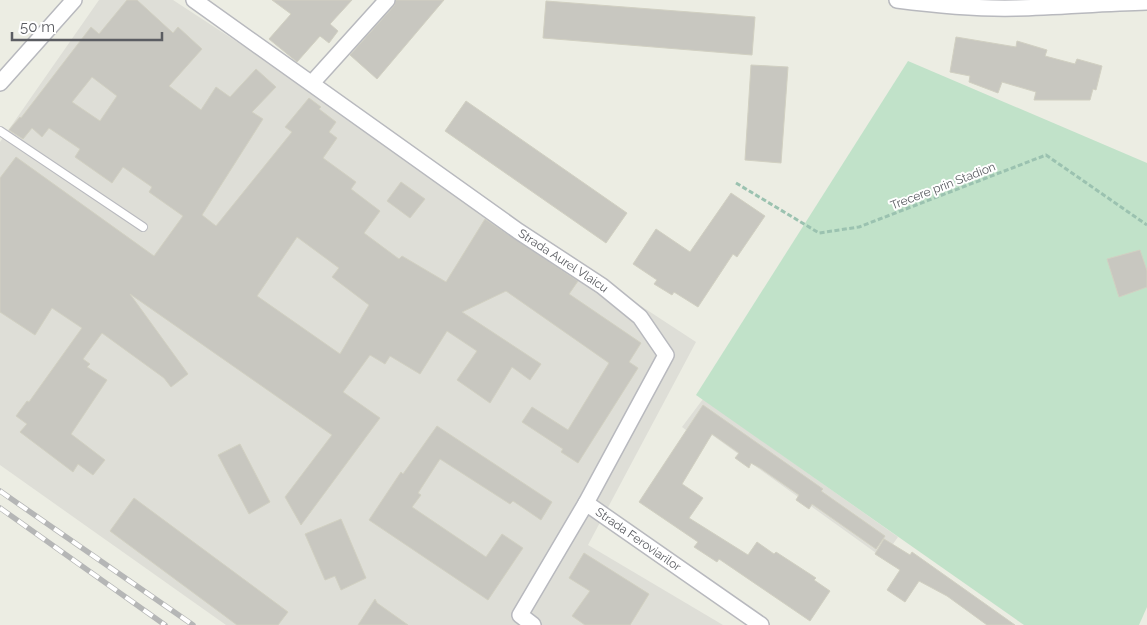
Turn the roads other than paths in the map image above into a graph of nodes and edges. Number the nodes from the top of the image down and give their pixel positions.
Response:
1 (74, 0) edge
2 (194, 0) edge
3 (387, 0) edge
4 (897, 0) edge
5 (1087, 2) edge
6 (1147, 2) edge
7 (0, 83) edge
8 (312, 83) junction
9 (0, 131) edge
10 (143, 227) dead end
11 (586, 503) junction
12 (533, 625) edge
13 (761, 625) edge

1 - 7 street
2 - 8 street, Strada Aurel Vlaicu
3 - 8 street
4 - 5 street
5 - 6 street
8 - 11 street, Strada Aurel Vlaicu
9 - 10 lane
11 - 12 street, Strada Feroviarilor
11 - 13 street, Strada Feroviarilor

